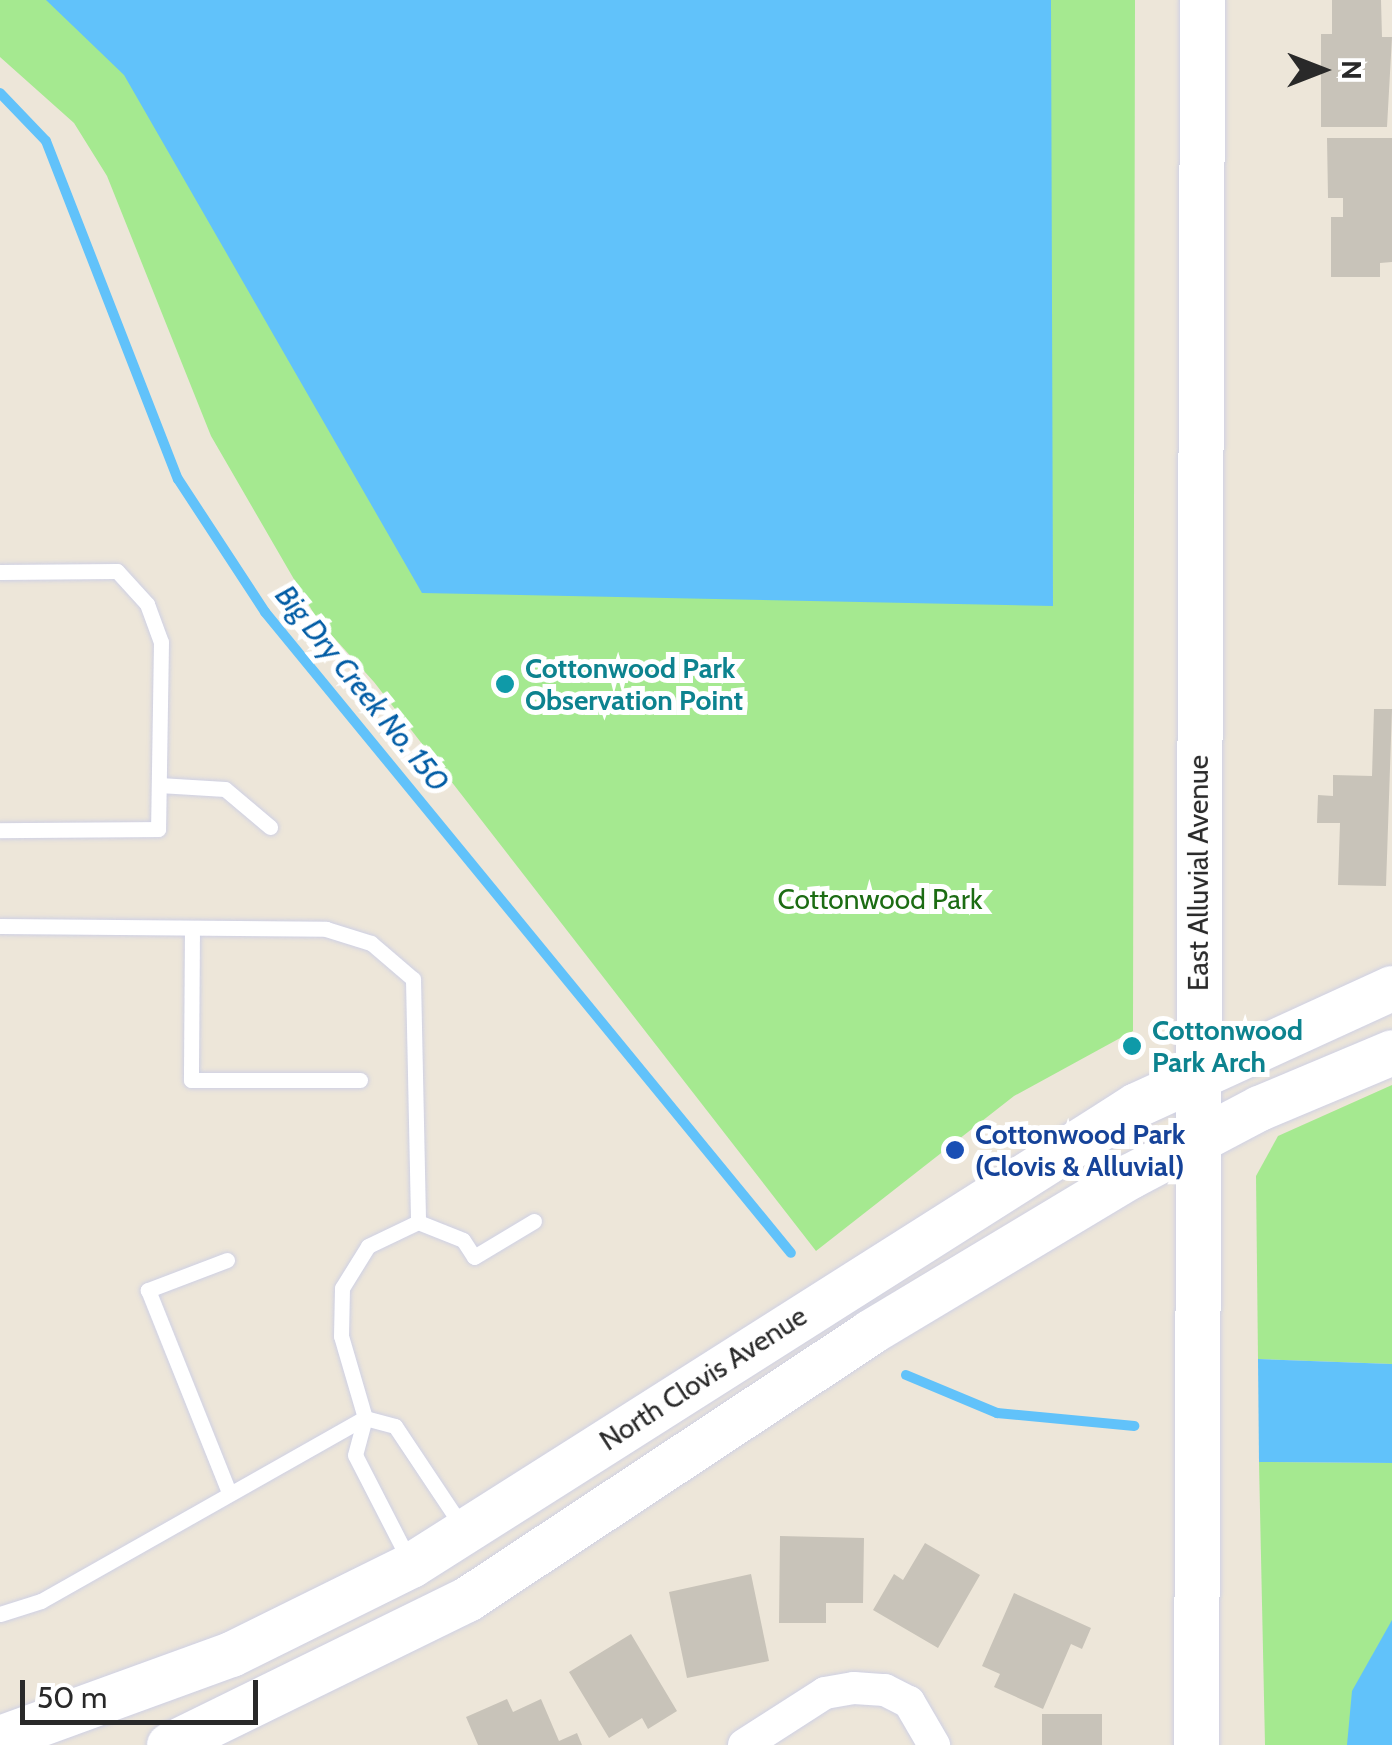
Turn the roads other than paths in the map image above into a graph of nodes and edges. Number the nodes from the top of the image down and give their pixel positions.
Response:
1 (1202, 0) edge
2 (0, 572) edge
3 (159, 785) junction
4 (270, 827) dead end
5 (0, 830) edge
6 (0, 926) edge
7 (192, 928) junction
8 (1392, 988) edge
9 (1392, 1052) edge
10 (1197, 1073) junction
11 (360, 1080) dead end
12 (1197, 1138) junction
13 (534, 1221) dead end
14 (418, 1222) junction
15 (226, 1260) dead end
16 (366, 1418) junction
17 (229, 1492) junction
18 (466, 1532) junction
19 (411, 1565) junction
20 (0, 1614) edge
21 (0, 1738) edge
22 (185, 1742) edge
23 (744, 1745) edge
24 (934, 1745) edge
25 (1196, 1745) edge

1 - 10 main road, East Alluvial Avenue
2 - 3 lane
3 - 4 lane
3 - 5 lane
6 - 7 lane
7 - 11 lane
7 - 14 lane
8 - 10 main road, North Clovis Avenue
9 - 12 main road, North Clovis Avenue
10 - 12 main road, East Alluvial Avenue
10 - 18 main road, North Clovis Avenue
12 - 22 main road, North Clovis Avenue
12 - 25 main road, East Alluvial Avenue
13 - 14 lane
14 - 16 lane
15 - 17 lane
16 - 17 lane
16 - 18 lane
16 - 19 lane
17 - 20 lane
18 - 19 main road, North Clovis Avenue
18 - 22 main road
19 - 21 main road, North Clovis Avenue
23 - 24 street

